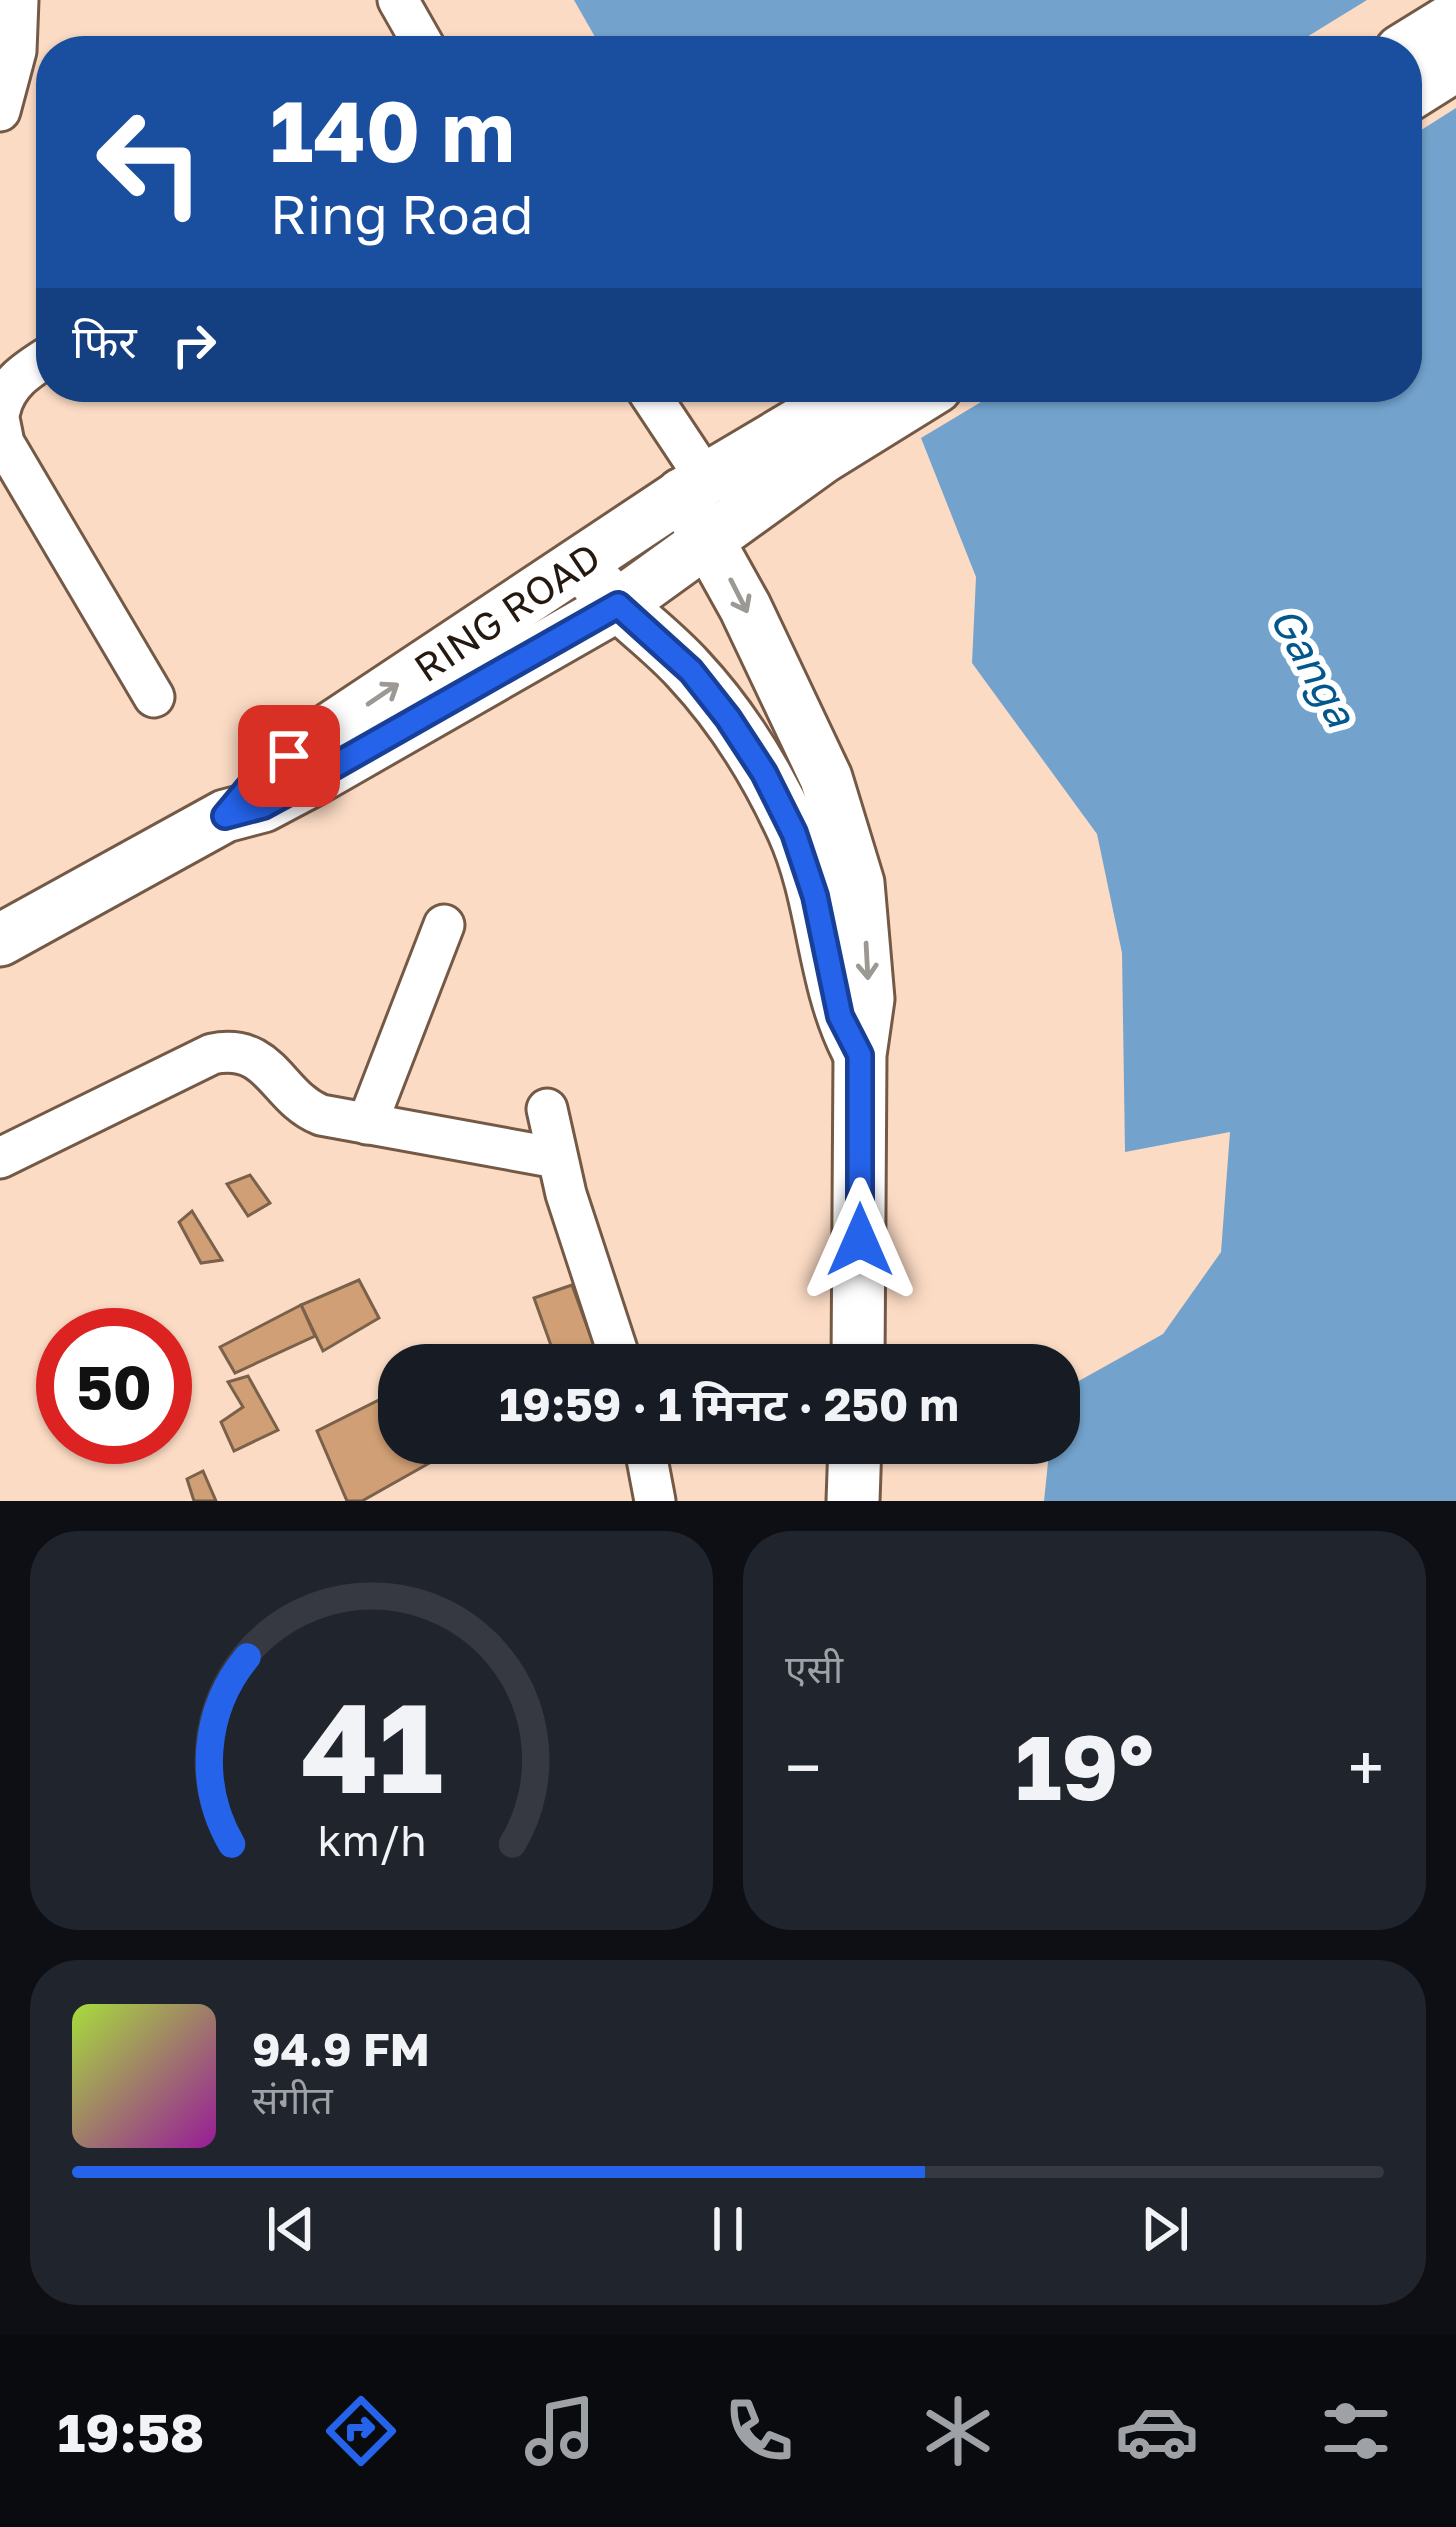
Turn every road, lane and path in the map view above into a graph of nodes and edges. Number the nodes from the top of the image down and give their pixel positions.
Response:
1 (18, 0) edge
2 (398, 0) edge
3 (1456, 17) edge
4 (418, 36) edge
5 (1422, 38) edge
6 (1456, 65) edge
7 (1422, 87) edge
8 (0, 111) edge
9 (36, 364) edge
10 (652, 402) edge
11 (847, 402) edge
12 (902, 402) edge
13 (0, 411) edge
14 (0, 423) edge
15 (812, 441) junction
16 (694, 486) junction
17 (709, 540) junction
18 (580, 564) junction
19 (618, 605) junction
20 (154, 697) dead end
21 (225, 816) junction
22 (443, 925) dead end
23 (3, 930) edge
24 (860, 1055) junction
25 (547, 1109) dead end
26 (367, 1124) junction
27 (0, 1158) edge
28 (557, 1158) junction
29 (615, 1344) edge
30 (858, 1344) edge
31 (648, 1464) edge
32 (854, 1464) edge
33 (656, 1501) edge
34 (853, 1501) edge

1 - 8 lane
2 - 4 lane
3 - 5 main road
6 - 7 main road
9 - 13 lane
10 - 16 lane
11 - 15 main road
12 - 15 main road
14 - 20 lane
15 - 16 main road, RING ROAD
15 - 17 main road, RING ROAD
16 - 17 main road
16 - 18 main road, RING ROAD
17 - 19 main road, RING ROAD
17 -> 24 main road
18 - 19 main road
21 -> 18 main road, RING ROAD
19 - 21 main road, RING ROAD
19 - 24 main road
21 - 23 main road, RING ROAD
22 - 26 lane
24 - 30 main road
25 - 28 lane
26 - 27 lane
26 - 28 lane
28 - 29 lane
31 - 33 lane
32 - 34 main road

